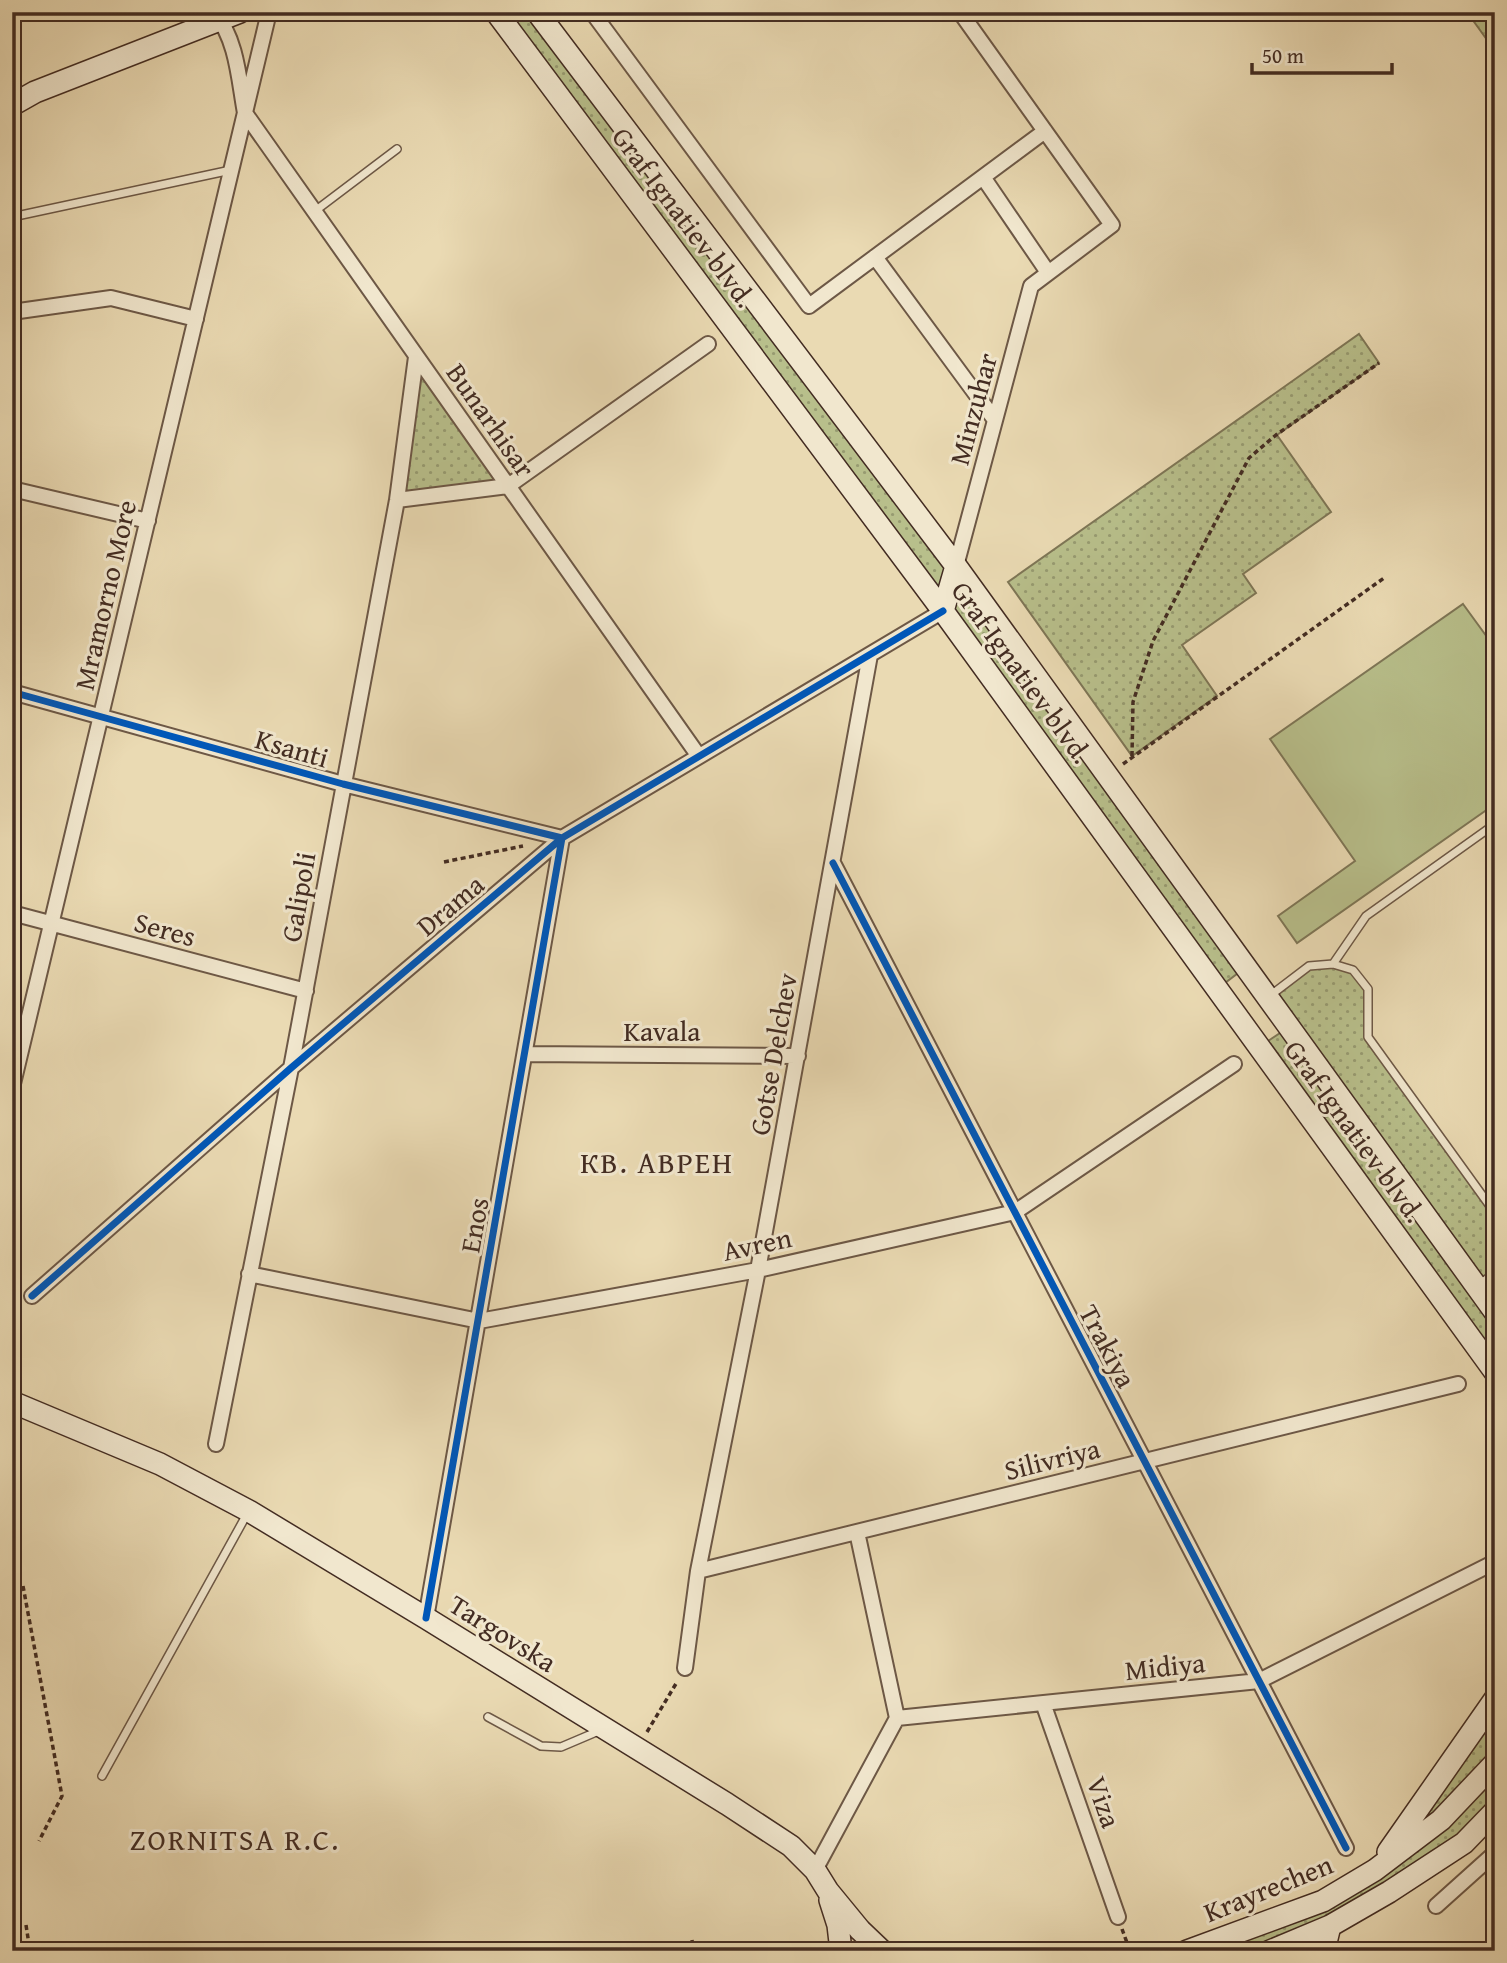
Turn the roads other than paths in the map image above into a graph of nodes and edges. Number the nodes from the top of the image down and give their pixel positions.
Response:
1 (270, 12) edge
2 (496, 12) edge
3 (537, 12) edge
4 (592, 12) edge
5 (960, 12) edge
6 (225, 15) edge
7 (12, 105) edge
8 (246, 113) junction
9 (1045, 131) junction
10 (397, 149) dead end
11 (232, 170) junction
12 (983, 177) junction
13 (314, 211) junction
14 (12, 217) edge
15 (875, 257) junction
16 (1048, 271) junction
17 (12, 312) edge
18 (196, 319) junction
19 (708, 344) dead end
20 (416, 357) junction
21 (995, 420) junction
22 (508, 486) junction
23 (12, 489) edge
24 (397, 500) junction
25 (148, 521) junction
26 (956, 566) junction
27 (943, 611) junction
28 (870, 655) junction
29 (12, 692) edge
30 (101, 715) junction
31 (698, 755) junction
32 (343, 784) junction
33 (1495, 824) edge
34 (562, 838) junction
35 (833, 863) junction
36 (12, 913) edge
37 (52, 925) junction
38 (1333, 964) junction
39 (306, 991) junction
40 (1268, 997) junction
41 (1239, 1018) junction
42 (525, 1054) junction
43 (798, 1056) junction
44 (1234, 1064) dead end
45 (291, 1068) junction
46 (12, 1088) edge
47 (1015, 1212) junction
48 (1495, 1213) edge
49 (758, 1270) junction
50 (1495, 1273) edge
51 (249, 1274) junction
52 (1476, 1286) junction
53 (32, 1296) dead end
54 (1495, 1312) edge
55 (479, 1321) junction
56 (1495, 1372) edge
57 (1458, 1384) dead end
58 (12, 1402) edge
59 (216, 1444) dead end
60 (1145, 1461) junction
61 (249, 1511) junction
62 (858, 1532) junction
63 (1495, 1562) edge
64 (698, 1571) junction
65 (426, 1618) junction
66 (685, 1668) road end
67 (1259, 1681) junction
68 (1495, 1699) edge
69 (1043, 1703) junction
70 (488, 1717) dead end
71 (897, 1718) junction
72 (605, 1728) junction
73 (1495, 1763) edge
74 (102, 1776) dead end
75 (1495, 1811) edge
76 (1346, 1848) dead end
77 (1491, 1860) edge
78 (815, 1870) junction
79 (1375, 1870) junction
80 (828, 1891) junction
81 (1436, 1906) dead end
82 (1118, 1917) road end
83 (1330, 1926) junction
84 (841, 1951) edge
85 (882, 1951) edge
86 (1187, 1951) edge
87 (1270, 1951) edge
88 (1324, 1951) edge

1 - 8 street, Mramorno More
2 - 27 main road, Graf Ignatiev blvd.
3 - 26 main road, Graf Ignatiev blvd.
4 - 15 street
5 - 9 street
6 - 7 main road
6 - 8 street, Mramorno More
8 - 11 street, Mramorno More
8 - 13 street, Bunarhisar
9 - 12 street
9 - 16 street, Minzuhar
10 - 13 lane
11 - 14 lane
11 - 18 street, Mramorno More
12 - 15 street
12 - 16 street
13 - 20 street, Bunarhisar
15 - 21 street
16 - 21 street, Minzuhar
17 - 18 street
18 - 25 street, Mramorno More
19 - 22 street
20 - 22 street, Bunarhisar
20 - 24 street, Galipoli
21 - 26 street, Minzuhar
22 - 24 street
22 - 31 street, Bunarhisar
23 - 25 street
24 - 32 street, Galipoli
25 - 30 street, Mramorno More
26 - 27 main road
26 - 40 main road, Graf Ignatiev blvd.
27 - 28 street, Drama
27 - 41 main road, Graf Ignatiev blvd.
28 - 31 street, Drama
28 - 35 street, Gotse Delchev
29 - 30 street, Ksanti
30 - 32 street, Ksanti
30 - 37 street, Mramorno More
31 - 34 street, Drama
32 - 34 street, Ksanti
32 - 39 street, Galipoli
33 - 38 lane
34 - 42 street, Enos
34 - 45 street, Drama
35 - 43 street, Gotse Delchev
35 - 47 street, Trakiya
36 - 37 street, Seres
37 - 39 street, Seres
37 - 46 street, Mramorno More
38 - 40 lane
38 - 48 lane
39 - 45 street, Galipoli
40 - 41 main road
40 - 52 main road, Graf Ignatiev blvd.
41 - 56 main road, Graf Ignatiev blvd.
42 - 43 street, Kavala
42 - 55 street, Enos
43 - 49 street, Gotse Delchev
44 - 47 street, Avren
45 - 51 street, Galipoli
45 - 53 street, Drama
47 - 49 street, Avren
47 - 60 street, Trakiya
49 - 55 street, Avren
49 - 64 street, Gotse Delchev
50 - 52 lane
51 - 55 street, Avren
51 - 59 street, Galipoli
52 - 54 main road, Graf Ignatiev blvd.
55 - 65 street, Enos
57 - 60 street, Silivriya
58 - 61 main road, Targovska
60 - 62 street, Silivriya
60 - 67 street, Trakiya
61 - 65 main road, Targovska
61 - 74 lane
62 - 64 street, Silivriya
62 - 71 street
63 - 67 street, Midiya
64 - 66 street, Gotse Delchev
65 - 72 main road, Targovska
67 - 69 street, Midiya
67 - 76 street, Trakiya
68 - 79 main road
69 - 71 street, Midiya
69 - 82 street, Viza
70 - 72 lane
71 - 78 street
72 - 78 main road, Targovska
73 - 79 main road, Krayrechen
75 - 83 main road, Krayrechen
77 - 81 street
78 - 80 main road, Targovska
79 - 86 main road, Krayrechen
80 - 84 main road, Targovska
80 - 85 main road, Targovska
83 - 87 main road, Krayrechen
83 - 88 main road

